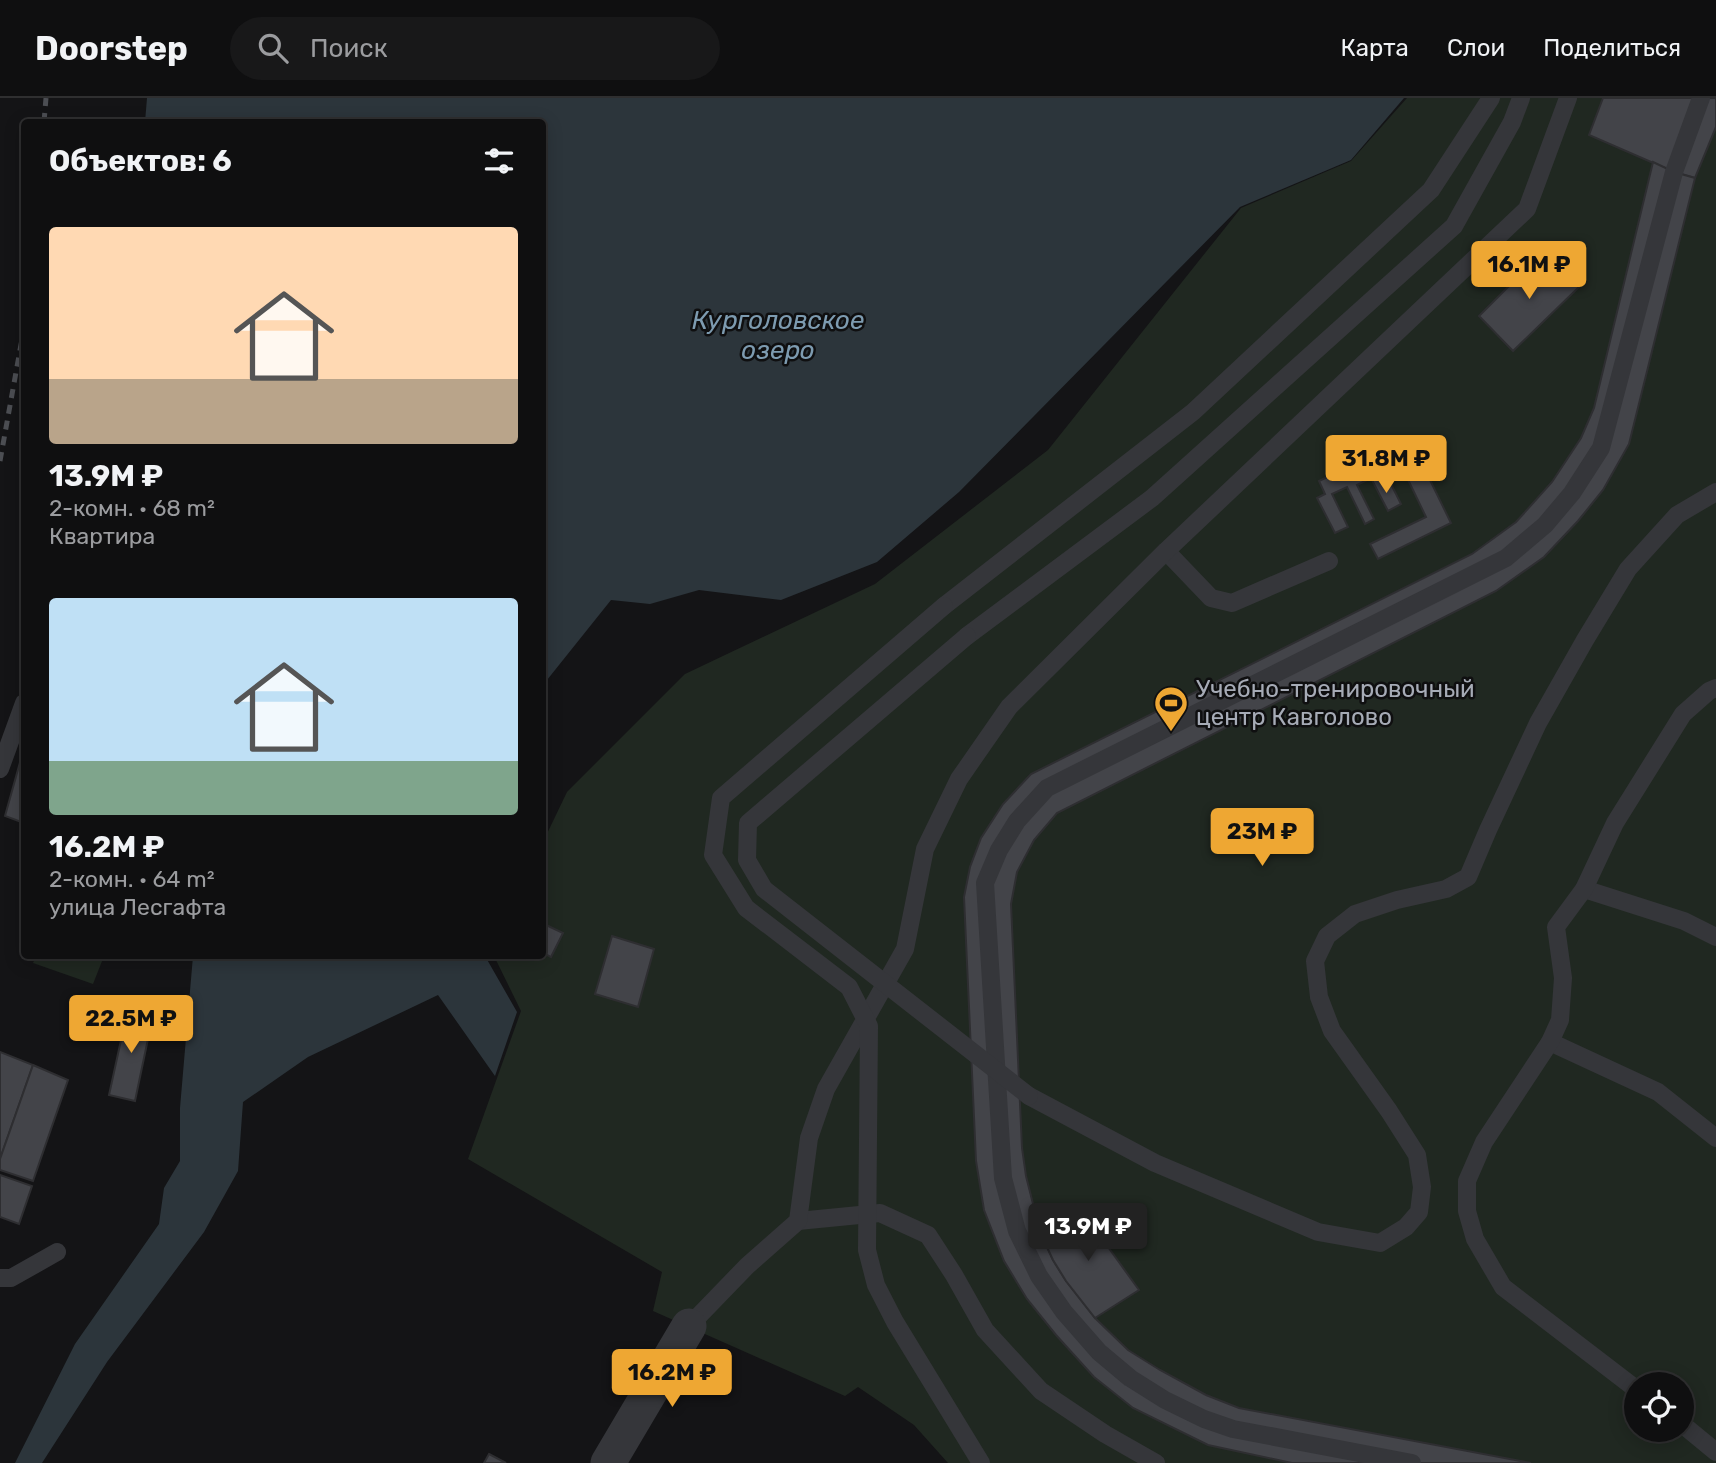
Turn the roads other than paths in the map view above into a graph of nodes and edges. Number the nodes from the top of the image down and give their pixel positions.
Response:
1 (1491, 98) edge
2 (1521, 98) edge
3 (1568, 98) edge
4 (1701, 98) edge
5 (1716, 492) edge
6 (1166, 551) junction
7 (1329, 561) dead end
8 (1716, 688) edge
9 (21, 711) edge
10 (0, 769) edge
11 (1584, 888) junction
12 (1716, 937) edge
13 (1550, 1042) junction
14 (1716, 1138) edge
15 (798, 1221) junction
16 (57, 1252) dead end
17 (0, 1278) edge
18 (689, 1326) joint
19 (1624, 1380) edge
20 (1694, 1433) edge
21 (1716, 1451) edge
22 (608, 1463) edge
23 (981, 1463) edge
24 (1156, 1463) edge
25 (1412, 1463) edge

1 - 23 lane, bridge
2 - 5 lane, bridge
3 - 6 lane
4 - 25 lane
6 - 7 lane
6 - 15 lane
8 - 11 lane
9 - 10 lane
11 - 12 lane
11 - 13 lane
13 - 14 lane
13 - 19 lane
15 - 18 lane
15 - 24 lane
16 - 17 lane
18 - 22 street
20 - 21 lane

